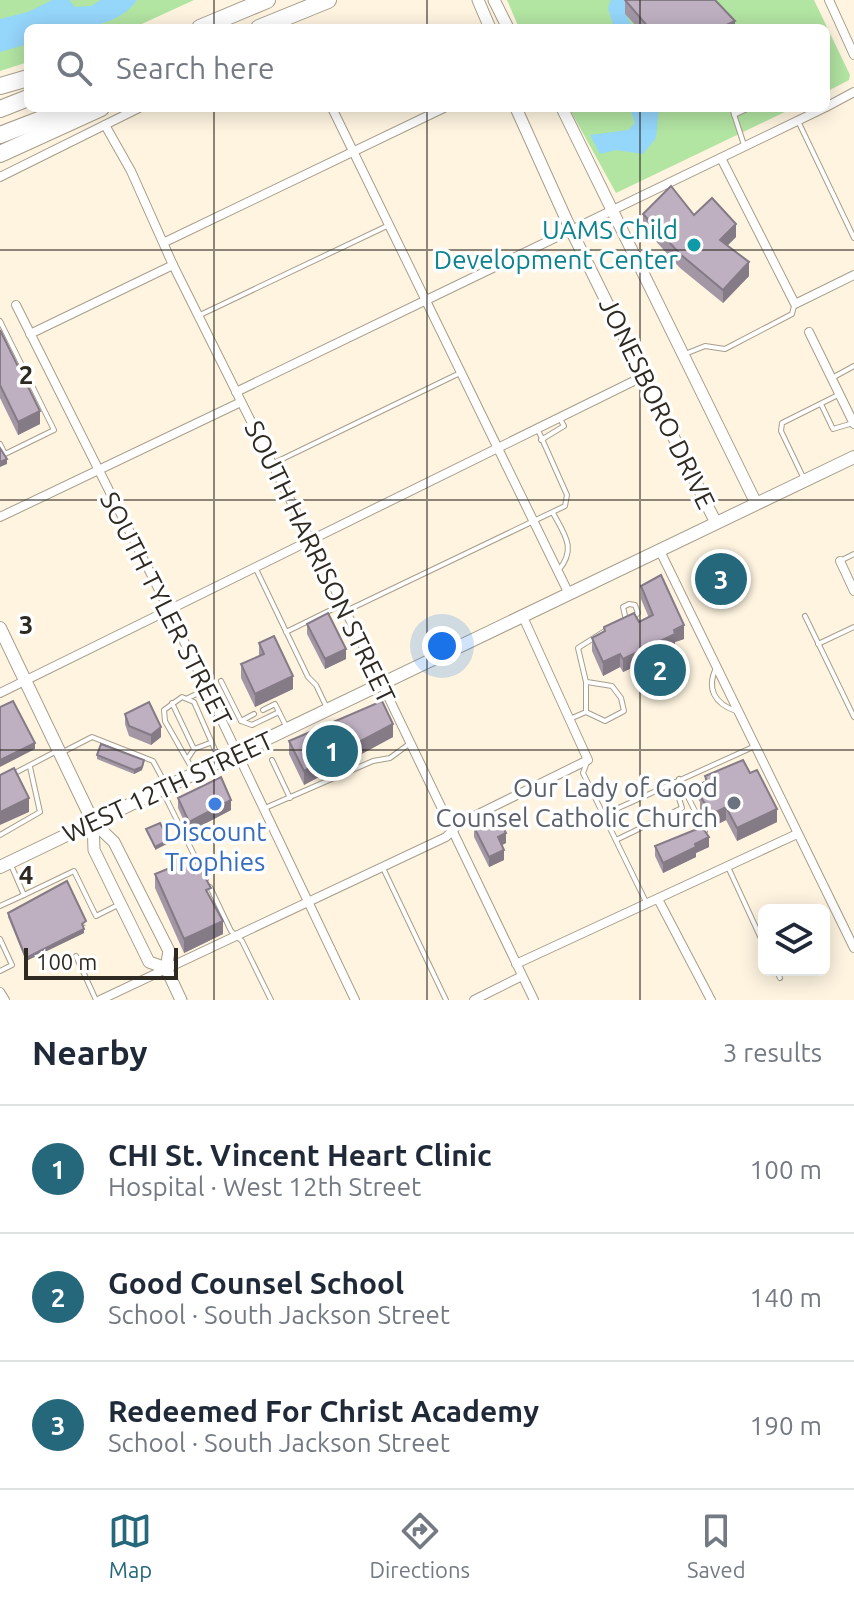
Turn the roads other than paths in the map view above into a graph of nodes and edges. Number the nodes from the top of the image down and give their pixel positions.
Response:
1 (267, 0) edge
2 (328, 0) edge
3 (478, 0) edge
4 (494, 0) edge
5 (829, 0) edge
6 (210, 24) edge
7 (269, 24) edge
8 (488, 24) edge
9 (506, 24) edge
10 (854, 55) edge
11 (24, 79) edge
12 (0, 86) edge
13 (854, 92) edge
14 (24, 100) edge
15 (830, 104) edge
16 (0, 109) edge
17 (60, 112) edge
18 (92, 112) edge
19 (131, 112) edge
20 (334, 112) edge
21 (436, 112) edge
22 (518, 112) edge
23 (564, 112) edge
24 (733, 112) edge
25 (740, 112) edge
26 (815, 112) edge
27 (734, 115) junction
28 (798, 121) junction
29 (105, 125) junction
30 (0, 135) edge
31 (745, 147) junction
32 (353, 152) junction
33 (0, 154) edge
34 (721, 158) junction
35 (0, 177) edge
36 (613, 211) junction
37 (390, 225) junction
38 (571, 230) junction
39 (854, 238) edge
40 (165, 242) junction
41 (173, 265) junction
42 (854, 275) edge
43 (427, 300) junction
44 (795, 304) junction
45 (16, 305) dead end
46 (199, 315) junction
47 (0, 321) edge
48 (809, 332) dead end
49 (30, 334) junction
50 (685, 354) junction
51 (854, 366) edge
52 (462, 372) junction
53 (644, 376) junction
54 (831, 378) junction
55 (236, 392) junction
56 (839, 394) junction
57 (241, 402) junction
58 (821, 404) junction
59 (559, 417) junction
60 (854, 424) edge
61 (538, 428) junction
62 (541, 440) junction
63 (0, 444) edge
64 (499, 447) junction
65 (854, 457) edge
66 (272, 464) junction
67 (96, 471) junction
68 (805, 481) junction
69 (756, 503) junction
70 (553, 512) junction
71 (0, 516) edge
72 (534, 521) junction
73 (716, 523) junction
74 (312, 542) junction
75 (660, 551) junction
76 (854, 554) edge
77 (840, 561) joint
78 (256, 569) junction
79 (558, 571) junction
80 (854, 591) edge
81 (569, 594) junction
82 (344, 608) junction
83 (170, 612) junction
84 (805, 616) dead end
85 (523, 617) junction
86 (626, 620) junction
87 (854, 627) edge
88 (0, 628) edge
89 (286, 632) junction
90 (818, 644) junction
91 (24, 681) junction
92 (221, 681) dead end
93 (586, 682) junction
94 (382, 684) junction
95 (207, 689) junction
96 (0, 693) edge
97 (188, 698) junction
98 (172, 703) junction
99 (263, 710) dead end
100 (329, 710) junction
101 (279, 712) junction
102 (586, 712) junction
103 (254, 714) dead end
104 (854, 717) edge
105 (572, 718) junction
106 (241, 721) junction
107 (288, 730) junction
108 (210, 743) junction
109 (409, 744) junction
110 (753, 747) junction
111 (194, 749) junction
112 (58, 753) junction
113 (238, 754) junction
114 (217, 756) junction
115 (272, 760) dead end
116 (588, 760) junction
117 (191, 764) junction
118 (30, 767) junction
119 (9, 776) edge
120 (677, 781) junction
121 (164, 788) junction
122 (290, 798) junction
123 (263, 809) junction
124 (603, 815) junction
125 (93, 822) junction
126 (451, 831) junction
127 (797, 834) junction
128 (0, 835) edge
129 (708, 837) edge
130 (616, 840) junction
131 (5, 865) edge
132 (382, 866) junction
133 (728, 867) junction
134 (24, 895) junction
135 (658, 899) junction
136 (309, 902) junction
137 (121, 904) junction
138 (647, 904) junction
139 (0, 906) edge
140 (758, 932) edge
141 (237, 936) junction
142 (0, 939) edge
143 (854, 948) edge
144 (76, 956) dead end
145 (516, 964) junction
146 (166, 968) junction
147 (0, 971) edge
148 (522, 976) junction
149 (0, 992) edge
150 (5, 1000) edge
151 (98, 1000) edge
152 (181, 1000) edge
153 (271, 1000) edge
154 (355, 1000) edge
155 (446, 1000) edge
156 (474, 1000) edge
157 (534, 1000) edge
158 (711, 1000) edge

1 - 6 highway
2 - 7 highway
3 - 8 street
4 - 9 street
5 - 10 street
11 - 12 highway
13 - 15 street
14 - 16 highway
17 - 30 highway
18 - 33 highway
19 - 29 street
20 - 32 street
21 - 32 street
22 - 38 street, JONESBORO DRIVE
23 - 36 street, JONESBORO DRIVE
24 - 27 lane
25 - 27 lane
26 - 28 street
27 - 31 lane
28 - 31 street
28 - 39 lane
29 - 35 street
29 - 40 street, SOUTH HARRISON STREET
31 - 34 street
32 - 37 street
32 - 40 street
34 - 36 street
34 - 44 street
36 - 38 street
36 - 50 street, JONESBORO DRIVE
37 - 43 street
37 - 46 lane
38 - 43 street
38 - 53 street, JONESBORO DRIVE
40 - 41 street, SOUTH HARRISON STREET
41 - 46 street, SOUTH HARRISON STREET
41 - 49 street
42 - 44 street
43 - 52 street
43 - 55 street
44 - 50 lane
45 - 49 street, SOUTH TYLER STREET
46 - 55 street, SOUTH HARRISON STREET
47 - 63 lane
48 - 54 street
49 - 67 street, SOUTH TYLER STREET
50 - 69 street, JONESBORO DRIVE
51 - 54 lane
52 - 64 street
52 - 66 lane
53 - 59 street
53 - 73 street, JONESBORO DRIVE
54 - 56 street
55 - 57 street, SOUTH HARRISON STREET
56 - 58 lane
56 - 60 street
57 - 66 street, SOUTH HARRISON STREET
57 - 67 street
58 - 60 lane
58 - 68 lane
59 - 61 street
59 - 62 lane
61 - 62 lane
61 - 64 street
62 - 70 lane
64 - 72 street
64 - 74 street
65 - 68 main road, WEST 12TH STREET
66 - 74 street, SOUTH HARRISON STREET
67 - 71 street
67 - 83 street, SOUTH TYLER STREET
68 - 69 main road, WEST 12TH STREET
69 - 73 main road, WEST 12TH STREET
70 - 72 lane
70 - 79 lane
72 - 79 street
72 - 82 lane
73 - 75 main road, WEST 12TH STREET
74 - 78 street
74 - 82 street, SOUTH HARRISON STREET
75 - 81 main road, WEST 12TH STREET
75 - 110 street
76 - 77 lane
77 - 80 street
78 - 83 street
78 - 89 lane
79 - 81 street
81 - 85 main road, WEST 12TH STREET
82 - 89 lane
82 - 94 street, SOUTH HARRISON STREET
83 - 91 street
83 - 95 street, SOUTH TYLER STREET
84 - 90 lane
85 - 94 main road, WEST 12TH STREET
85 - 105 street
86 - 86 lane
86 - 93 lane
87 - 90 lane
88 - 91 main road
89 - 100 lane
90 - 104 lane
91 - 96 street
91 - 112 main road
92 - 106 lane
93 - 102 lane
93 - 102 lane
94 - 100 main road, WEST 12TH STREET
94 - 109 street, SOUTH HARRISON STREET
95 - 97 lane
95 - 113 street, SOUTH TYLER STREET
97 - 98 lane
97 - 108 lane
98 - 111 lane
98 - 117 lane
99 - 101 lane
100 - 107 main road, WEST 12TH STREET
101 - 106 lane
101 - 107 lane
102 - 105 lane
103 - 106 lane
105 - 116 street
107 - 113 main road, WEST 12TH STREET
108 - 111 lane
108 - 114 lane
109 - 122 lane
109 - 126 street, SOUTH HARRISON STREET
110 - 120 lane
110 - 127 street
111 - 117 lane
112 - 118 lane
112 - 121 lane
112 - 125 main road
113 - 114 main road, WEST 12TH STREET
113 - 123 street, SOUTH TYLER STREET
114 - 117 main road, WEST 12TH STREET
115 - 122 lane
116 - 124 lane
116 - 126 street
117 - 121 main road, WEST 12TH STREET
118 - 119 lane
118 - 128 lane
120 - 124 lane
120 - 129 lane
120 - 130 lane
121 - 125 main road, WEST 12TH STREET
121 - 141 lane
122 - 123 lane
123 - 136 street, SOUTH TYLER STREET
124 - 130 lane
125 - 131 main road, WEST 12TH STREET
125 - 137 street
125 - 146 street
126 - 132 street
126 - 145 street, SOUTH HARRISON STREET
127 - 133 street
127 - 143 street
130 - 138 lane
131 - 134 lane
132 - 136 street
132 - 155 lane
133 - 135 street
133 - 140 lane
134 - 137 lane
134 - 139 lane
135 - 138 street
135 - 158 street
136 - 141 street
136 - 154 street, SOUTH TYLER STREET
137 - 146 street
138 - 145 street
141 - 146 street
141 - 153 lane
142 - 147 lane
144 - 151 lane
145 - 148 street, SOUTH HARRISON STREET
146 - 151 street
146 - 152 street
148 - 156 street
148 - 157 street, SOUTH HARRISON STREET
149 - 150 street

